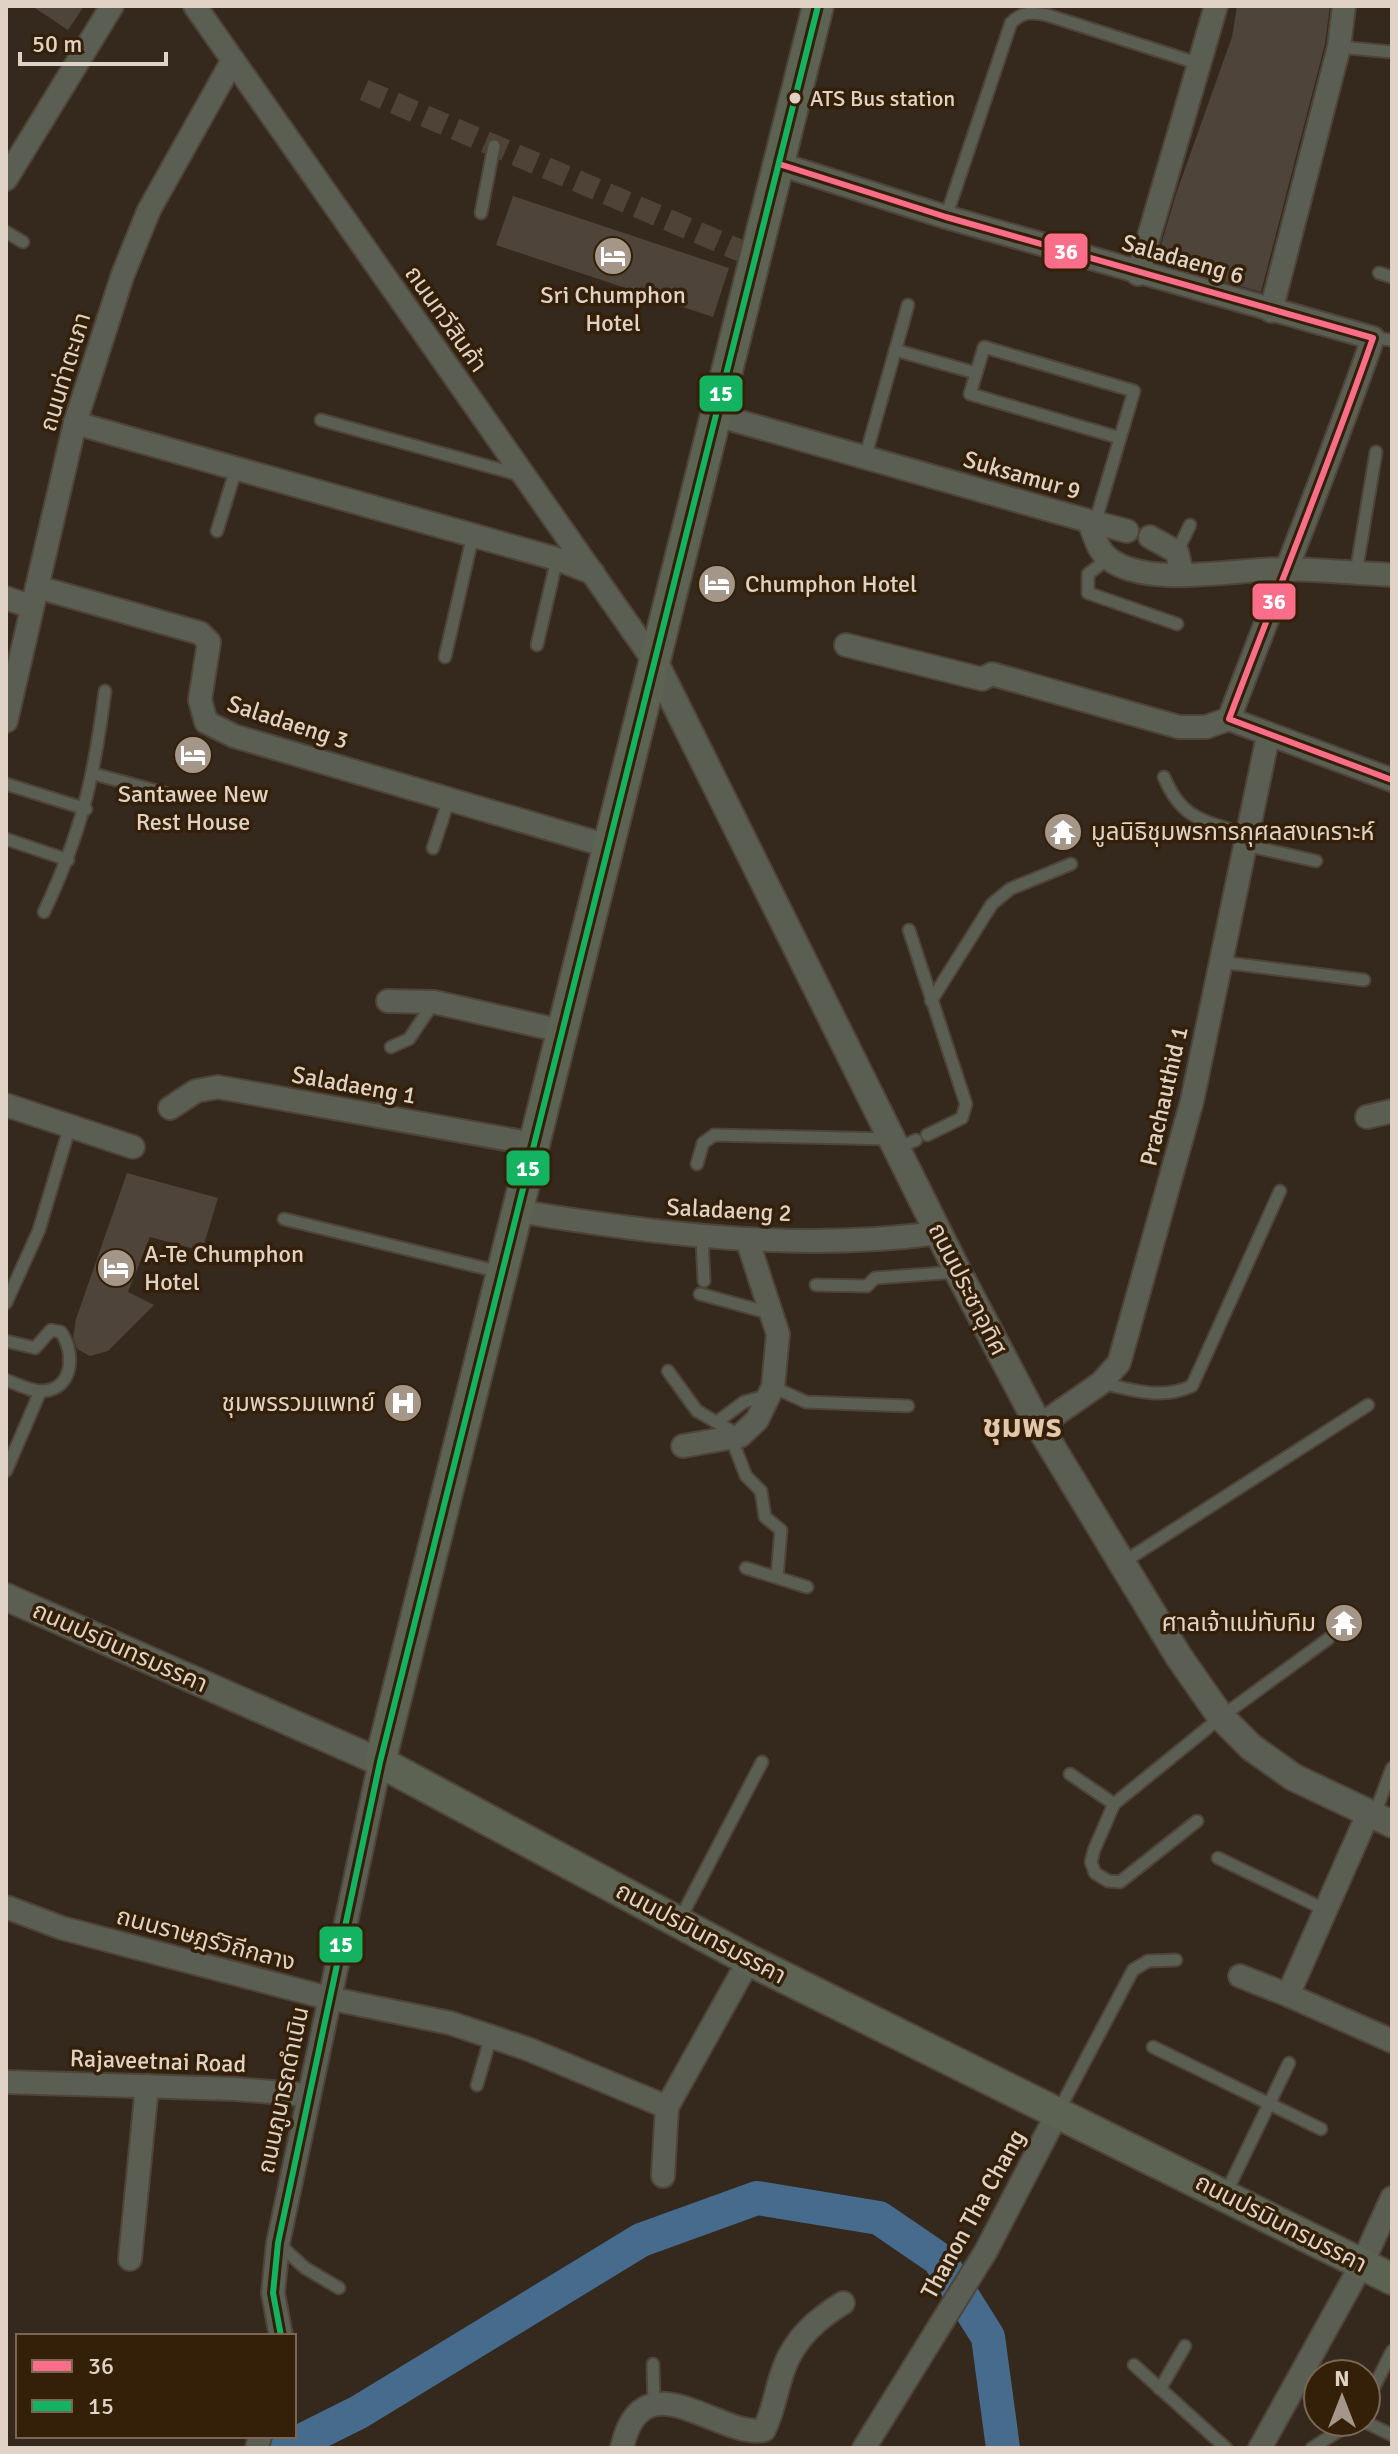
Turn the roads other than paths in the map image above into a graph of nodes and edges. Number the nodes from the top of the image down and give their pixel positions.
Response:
1 (112, 6) edge
2 (195, 6) edge
3 (818, 6) edge
4 (1216, 6) edge
5 (1344, 6) edge
6 (1029, 9) edge
7 (1339, 47) junction
8 (1392, 52) edge
9 (233, 60) junction
10 (1200, 64) junction
11 (494, 146) dead end
12 (779, 164) junction
13 (6, 179) edge
14 (481, 213) dead end
15 (946, 217) junction
16 (6, 232) edge
17 (23, 242) dead end
18 (1379, 273) dead end
19 (1138, 274) junction
20 (1392, 277) edge
21 (908, 305) dead end
22 (1271, 311) junction
23 (1382, 339) edge
24 (895, 350) junction
25 (976, 373) junction
26 (716, 415) junction
27 (321, 420) dead end
28 (75, 423) junction
29 (1120, 438) junction
30 (1376, 452) dead end
31 (865, 458) junction
32 (236, 469) junction
33 (525, 476) junction
34 (1092, 522) junction
35 (1190, 525) dead end
36 (217, 531) dead end
37 (1127, 531) dead end
38 (473, 535) junction
39 (1150, 537) dead end
40 (1109, 558) junction
41 (557, 559) junction
42 (1179, 563) junction
43 (1285, 569) junction
44 (593, 573) junction
45 (1356, 573) junction
46 (1392, 575) edge
47 (34, 597) junction
48 (6, 598) edge
49 (1177, 624) dead end
50 (537, 645) dead end
51 (846, 645) dead end
52 (445, 657) dead end
53 (654, 661) junction
54 (105, 691) dead end
55 (1229, 719) junction
56 (6, 721) edge
57 (1268, 736) junction
58 (94, 774) junction
59 (1164, 777) dead end
60 (1392, 780) edge
61 (6, 784) edge
62 (168, 794) dead end
63 (449, 799) junction
64 (86, 809) junction
65 (6, 839) edge
66 (1246, 840) junction
67 (608, 846) junction
68 (433, 848) dead end
69 (68, 860) junction
70 (1316, 861) dead end
71 (1071, 864) dead end
72 (44, 912) dead end
73 (909, 930) dead end
74 (1220, 962) junction
75 (1364, 980) dead end
76 (388, 1001) dead end
77 (931, 1001) junction
78 (434, 1002) junction
79 (562, 1031) junction
80 (391, 1047) dead end
81 (6, 1105) edge
82 (170, 1108) dead end
83 (1392, 1111) edge
84 (1367, 1117) dead end
85 (70, 1126) junction
86 (908, 1141) junction
87 (534, 1144) junction
88 (133, 1147) dead end
89 (697, 1164) dead end
90 (1280, 1191) dead end
91 (517, 1211) junction
92 (284, 1219) dead end
93 (938, 1233) junction
94 (702, 1236) junction
95 (747, 1239) junction
96 (958, 1272) junction
97 (502, 1273) junction
98 (704, 1281) dead end
99 (816, 1285) dead end
100 (700, 1294) dead end
101 (6, 1303) edge
102 (773, 1314) junction
103 (6, 1341) edge
104 (668, 1371) dead end
105 (6, 1380) edge
106 (1101, 1383) junction
107 (771, 1390) junction
108 (40, 1392) junction
109 (1368, 1405) dead end
110 (908, 1406) dead end
111 (717, 1422) junction
112 (1039, 1426) junction
113 (736, 1438) junction
114 (683, 1446) dead end
115 (6, 1471) edge
116 (1122, 1563) junction
117 (746, 1568) dead end
118 (777, 1577) junction
119 (807, 1587) dead end
120 (6, 1597) edge
121 (1328, 1639) dead end
122 (1221, 1717) junction
123 (380, 1762) junction
124 (762, 1762) dead end
125 (1392, 1768) edge
126 (1070, 1774) dead end
127 (1114, 1804) junction
128 (1378, 1818) edge
129 (1197, 1821) dead end
130 (1218, 1858) dead end
131 (6, 1907) edge
132 (1326, 1910) junction
133 (678, 1922) junction
134 (749, 1960) junction
135 (1176, 1960) dead end
136 (1240, 1976) dead end
137 (1288, 1995) junction
138 (328, 1998) junction
139 (491, 2035) junction
140 (1392, 2041) edge
141 (1153, 2047) dead end
142 (1289, 2063) dead end
143 (6, 2082) edge
144 (477, 2085) dead end
145 (147, 2086) junction
146 (308, 2095) junction
147 (1269, 2104) junction
148 (667, 2107) junction
149 (1058, 2112) junction
150 (1321, 2129) dead end
151 (663, 2176) dead end
152 (1225, 2195) junction
153 (1392, 2198) edge
154 (278, 2243) junction
155 (130, 2259) dead end
156 (1362, 2264) junction
157 (1392, 2279) edge
158 (339, 2288) dead end
159 (843, 2303) dead end
160 (281, 2334) edge
161 (1185, 2346) dead end
162 (1392, 2351) edge
163 (653, 2364) dead end
164 (1134, 2365) dead end
165 (1382, 2371) edge
166 (1160, 2389) junction
167 (654, 2405) junction
168 (622, 2448) edge
169 (864, 2448) edge
170 (1226, 2448) edge
171 (1260, 2448) edge

1 - 13 street
2 - 9 street, ถนนทวีสินค้า
3 - 12 main road
4 - 10 street
5 - 7 street
6 - 10 lane
6 - 15 lane
7 - 8 lane
7 - 22 street
9 - 28 street, ถนนท่าตะเภา
9 - 33 street, ถนนทวีสินค้า
10 - 19 street
11 - 14 lane
12 - 15 street, Saladaeng 6
12 - 26 main road
15 - 19 street, Saladaeng 6
16 - 17 lane
18 - 20 lane
19 - 22 street, Saladaeng 6
21 - 24 lane
22 - 23 street, Saladaeng 6
23 - 43 street
24 - 25 lane
24 - 31 lane
25 - 29 lane
25 - 29 lane
26 - 31 street, Suksamur 9
26 - 53 main road
27 - 33 lane
28 - 32 street
28 - 47 street, ถนนท่าตะเภา
29 - 34 lane
30 - 45 lane
31 - 34 street, Suksamur 9
32 - 36 lane
32 - 38 street
33 - 44 street, ถนนทวีสินค้า
34 - 37 street
34 - 40 street, Suksamur 9
35 - 42 lane
38 - 41 street
38 - 52 lane
39 - 42 street
40 - 42 street
40 - 49 lane
41 - 44 street
41 - 50 lane
42 - 43 street
43 - 45 street
43 - 55 street
44 - 53 street, ถนนทวีสินค้า
45 - 46 street
47 - 48 street
47 - 56 street, ถนนท่าตะเภา
47 - 63 street, Saladaeng 3
51 - 55 street
53 - 67 main road
53 - 86 street, ถนนประชาอุทิศ
54 - 58 lane
55 - 57 street
57 - 60 street
57 - 66 street, Prachauthid 1
58 - 62 lane
58 - 64 lane
59 - 66 lane
61 - 64 lane
63 - 67 street, Saladaeng 3
63 - 68 lane
64 - 69 lane
65 - 69 lane
66 - 70 lane
66 - 74 street, Prachauthid 1
67 - 79 main road
69 - 72 lane
71 - 77 lane
73 - 77 lane
74 - 75 lane
74 - 106 street, Prachauthid 1
76 - 78 street
77 - 86 lane
78 - 79 street
78 - 80 lane
79 - 87 main road
81 - 85 street
82 - 87 street, Saladaeng 1
83 - 84 street
85 - 88 street
85 - 101 lane
86 - 89 lane
86 - 93 street, ถนนประชาอุทิศ
87 - 91 main road
90 - 106 lane
91 - 94 street, Saladaeng 2
91 - 97 main road
92 - 97 lane
93 - 95 street, Saladaeng 2
93 - 96 street, ถนนประชาอุทิศ
94 - 95 street, Saladaeng 2
94 - 98 lane
95 - 102 street
96 - 99 lane
96 - 112 street, ถนนประชาอุทิศ
97 - 123 main road
100 - 102 lane
102 - 107 street
103 - 108 lane
104 - 111 lane
105 - 108 lane
106 - 112 street, Prachauthid 1
107 - 110 lane
107 - 111 lane
107 - 113 street
108 - 115 lane
109 - 116 lane
111 - 113 lane
112 - 116 street, ถนนประชาอุทิศ
113 - 114 street
113 - 118 lane
116 - 122 street, ถนนประชาอุทิศ
117 - 118 lane
118 - 119 lane
120 - 123 street, ถนนปรมินทรมรรคา
121 - 122 lane
122 - 127 lane
122 - 128 street, ถนนประชาอุทิศ
123 - 133 main road, ถนนปรมินทรมรรคา
123 - 138 street, ถนนภูนารถดำเนิน
124 - 133 lane
125 - 128 lane
126 - 127 lane
127 - 129 lane
128 - 132 street
130 - 132 lane
131 - 138 street, ถนนราษฎร์วิถีกลาง
132 - 137 street
133 - 134 main road, ถนนปรมินทรมรรคา
134 - 148 street
134 - 149 main road, ถนนปรมินทรมรรคา
135 - 149 lane
136 - 137 street
137 - 140 street
138 - 139 street, ถนนราษฎร์วิถีกลาง
138 - 146 street, ถนนภูนารถดำเนิน
139 - 144 lane
139 - 148 street, ถนนราษฎร์วิถีกลาง
141 - 147 lane
142 - 147 lane
143 - 145 street, Rajaveetnai Road
145 - 146 street, Rajaveetnai Road
145 - 155 street
146 - 154 street, ถนนภูนารถดำเนิน
147 - 150 lane
147 - 152 lane
148 - 151 street
149 - 152 main road, ถนนปรมินทรมรรคา
149 - 169 street, Thanon Tha Chang
152 - 156 main road, ถนนปรมินทรมรรคา
153 - 156 street
154 - 158 lane
154 - 160 street, ถนนภูนารถดำเนิน
156 - 157 main road, ถนนปรมินทรมรรคา
156 - 171 street
159 - 167 street
161 - 166 lane
162 - 165 lane
163 - 167 lane
164 - 166 lane
166 - 170 lane
167 - 168 street

